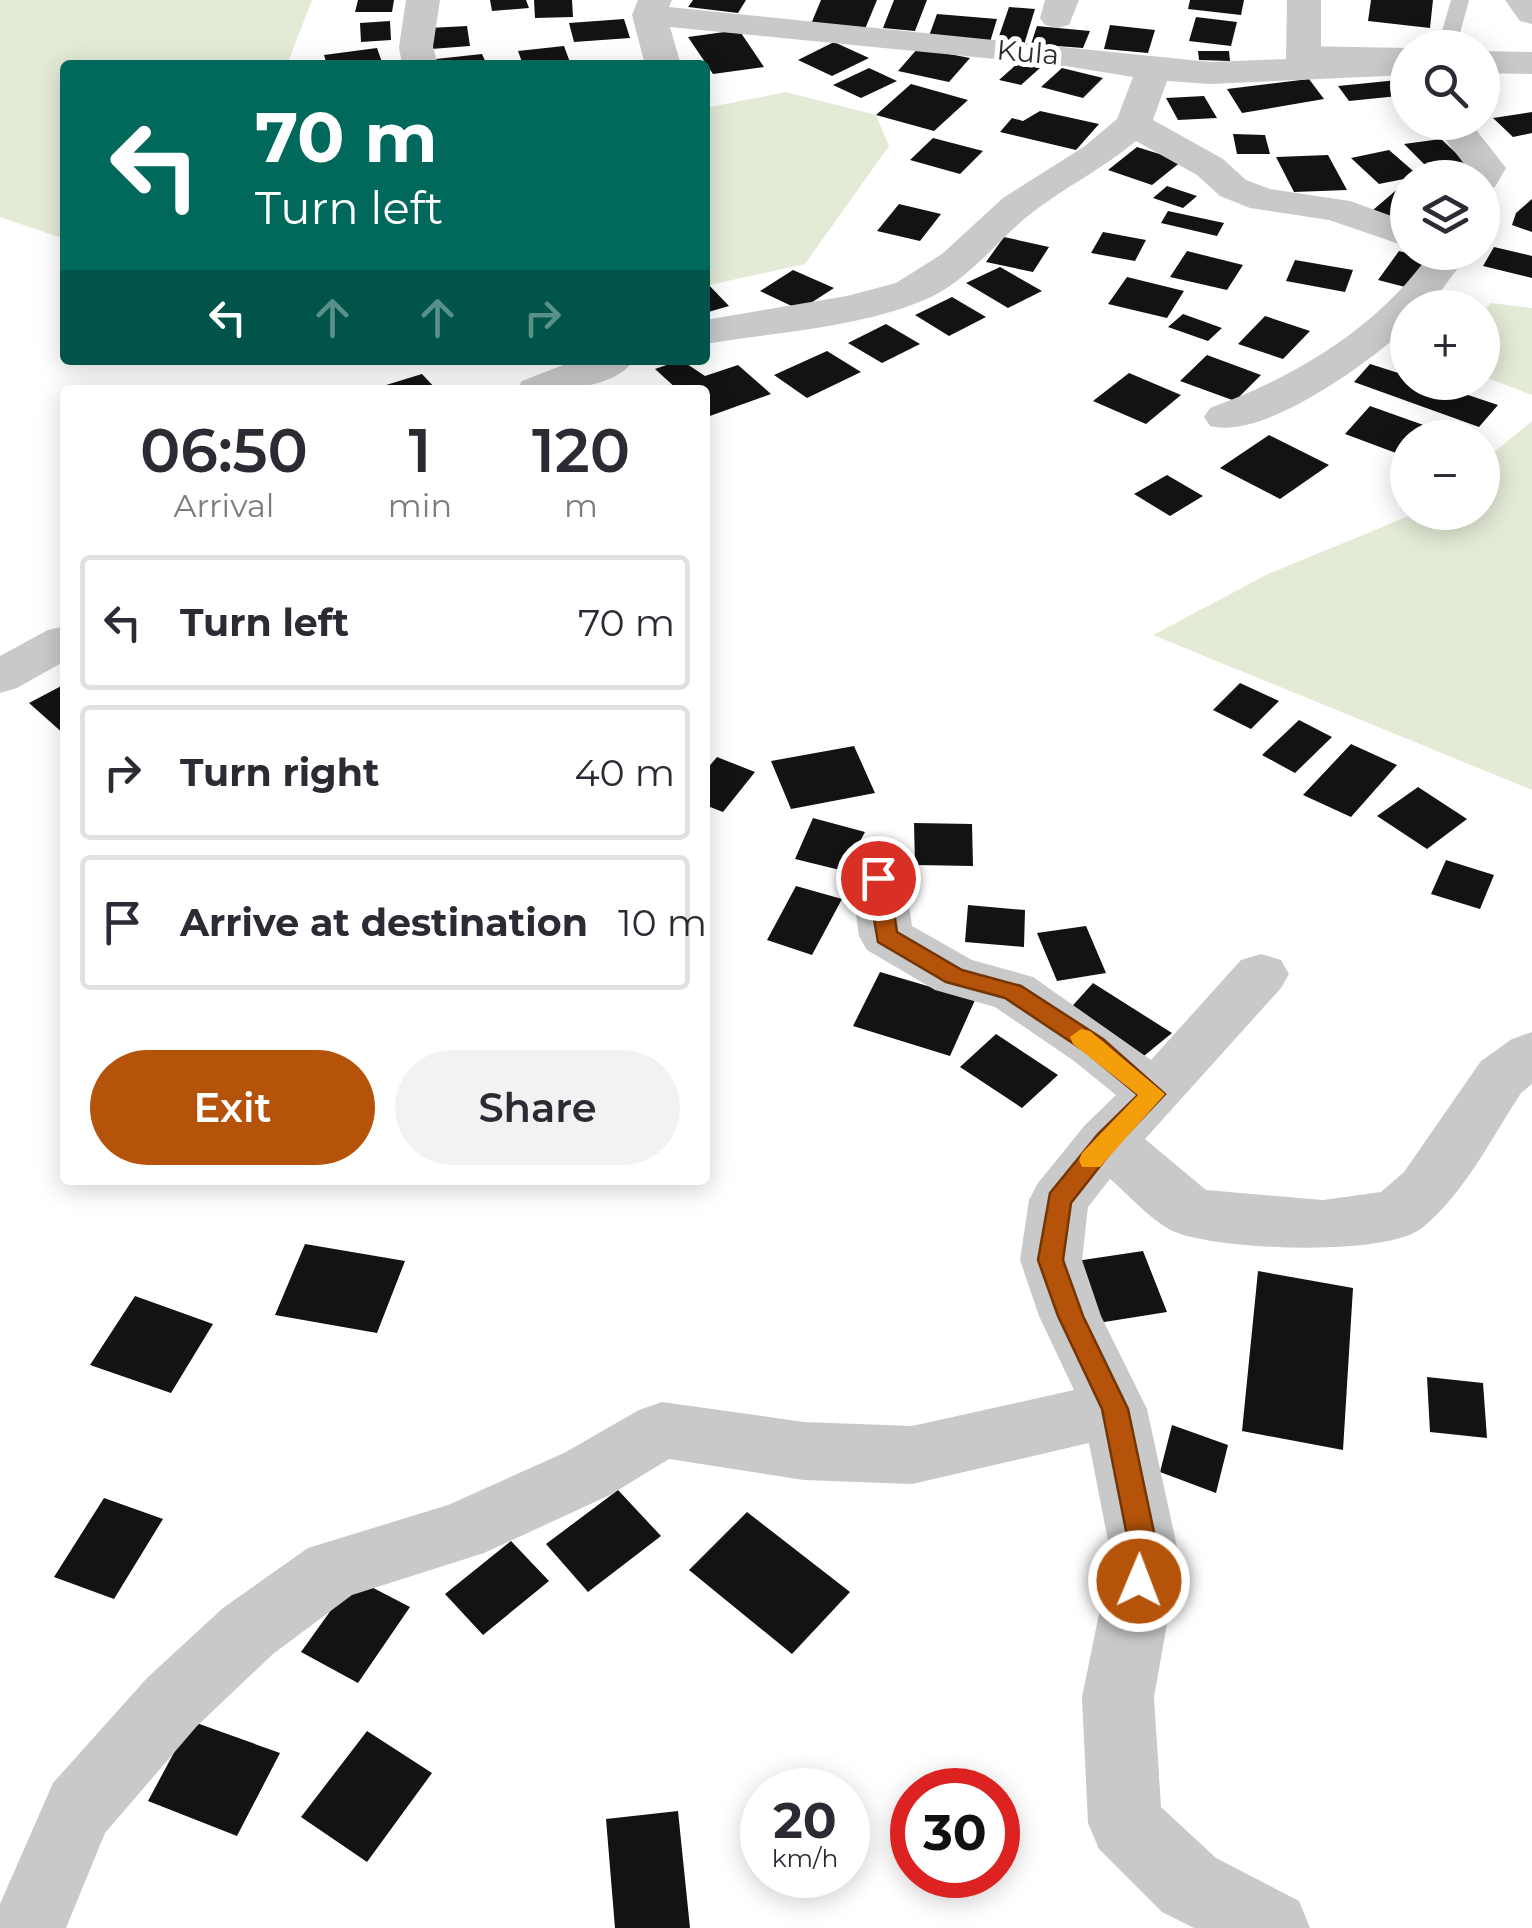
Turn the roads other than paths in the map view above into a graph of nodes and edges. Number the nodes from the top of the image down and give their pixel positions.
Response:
1 (423, 0) edge
2 (1304, 0) edge
3 (1460, 0) edge
4 (1522, 0) edge
5 (652, 8) edge
6 (1532, 14) edge
7 (1451, 30) edge
8 (1390, 55) edge
9 (419, 60) edge
10 (662, 60) edge
11 (1304, 61) junction
12 (1390, 63) edge
13 (1500, 63) edge
14 (1532, 64) edge
15 (1154, 70) junction
16 (1132, 124) junction
17 (1464, 140) edge
18 (1481, 160) edge
19 (1390, 230) edge
20 (1439, 270) edge
21 (710, 331) edge
22 (600, 365) edge
23 (550, 385) edge
24 (1225, 418) dead end
25 (60, 644) edge
26 (0, 677) edge
27 (878, 878) dead end
28 (1260, 974) dead end
29 (1532, 1054) edge
30 (1154, 1094) junction
31 (1106, 1140) junction
32 (1115, 1409) junction
33 (28, 1928) edge
34 (1272, 1928) edge

1 - 9 street
2 - 11 street
3 - 7 lane
4 - 6 street
5 - 10 street, Kula
5 - 15 street, Kula
8 - 11 lane
11 - 12 street, Kula
11 - 15 street, Kula
13 - 14 street
15 - 16 street
16 - 19 street
16 - 21 street
17 - 18 street
20 - 24 street
22 - 23 street
25 - 26 street
27 - 30 street
28 - 30 street
29 - 31 street
30 - 31 street
31 - 32 street
32 - 33 street
32 - 34 street

